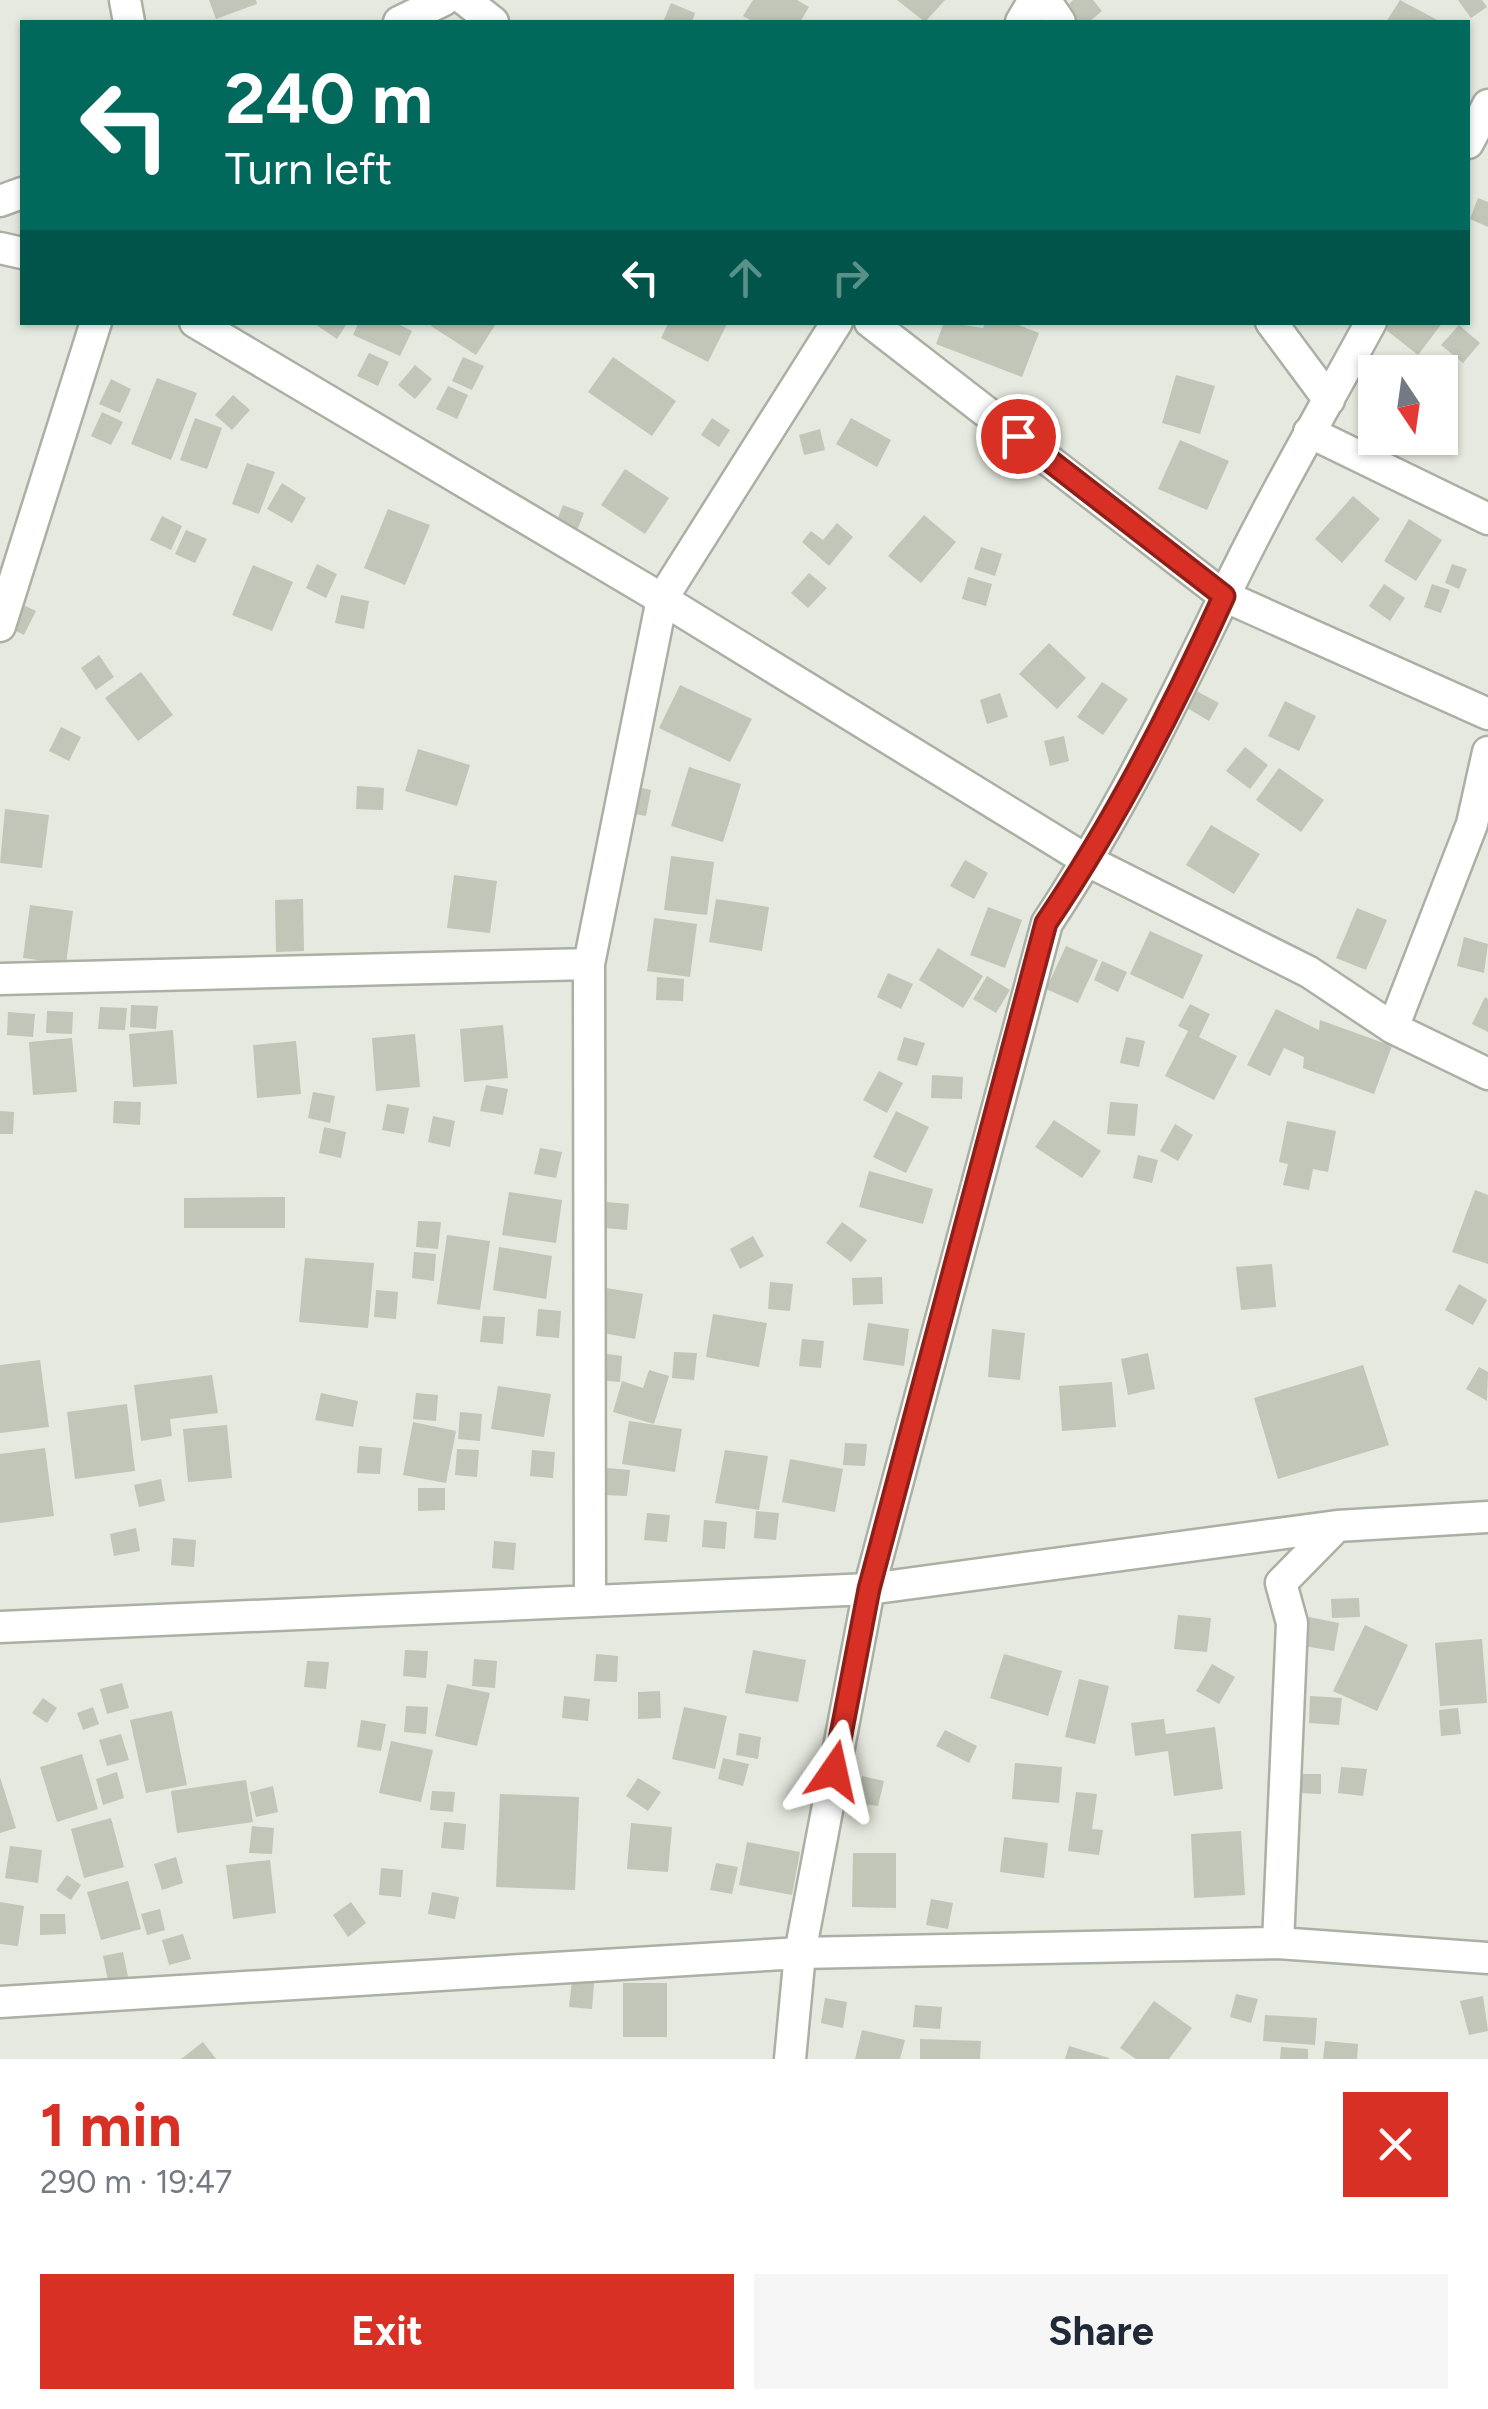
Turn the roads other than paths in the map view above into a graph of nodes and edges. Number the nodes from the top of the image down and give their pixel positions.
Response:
1 (444, 0) edge
2 (465, 0) edge
3 (403, 20) edge
4 (490, 20) edge
5 (1488, 105) edge
6 (1470, 139) edge
7 (95, 325) edge
8 (199, 325) edge
9 (835, 325) edge
10 (874, 325) edge
11 (1272, 325) edge
12 (1368, 325) edge
13 (1329, 400) junction
14 (1309, 432) junction
15 (1488, 520) edge
16 (1224, 596) junction
17 (662, 599) junction
18 (0, 626) edge
19 (1488, 714) edge
20 (1488, 752) edge
21 (1088, 861) junction
22 (589, 964) junction
23 (0, 978) edge
24 (1394, 1028) junction
25 (1488, 1074) edge
26 (1488, 1517) edge
27 (1337, 1526) junction
28 (869, 1589) junction
29 (590, 1602) junction
30 (0, 1626) edge
31 (1278, 1943) junction
32 (800, 1953) junction
33 (1488, 1958) edge
34 (0, 2002) edge
35 (790, 2059) edge

1 - 3 street
2 - 4 street
5 - 6 street
7 - 18 street
8 - 17 street
9 - 17 street
10 - 16 street
11 - 13 street
12 - 13 street
13 - 14 street
14 - 15 street
14 - 16 street
16 - 19 street
16 - 21 street
17 - 21 street
17 - 22 street
20 - 24 street
21 - 24 street
21 - 28 street
22 - 23 street
22 - 29 street
24 - 25 street
26 - 27 street
27 - 28 street
27 - 31 street
28 - 29 street
28 - 32 street
29 - 30 street
31 - 32 street
31 - 33 street
32 - 34 street
32 - 35 street

